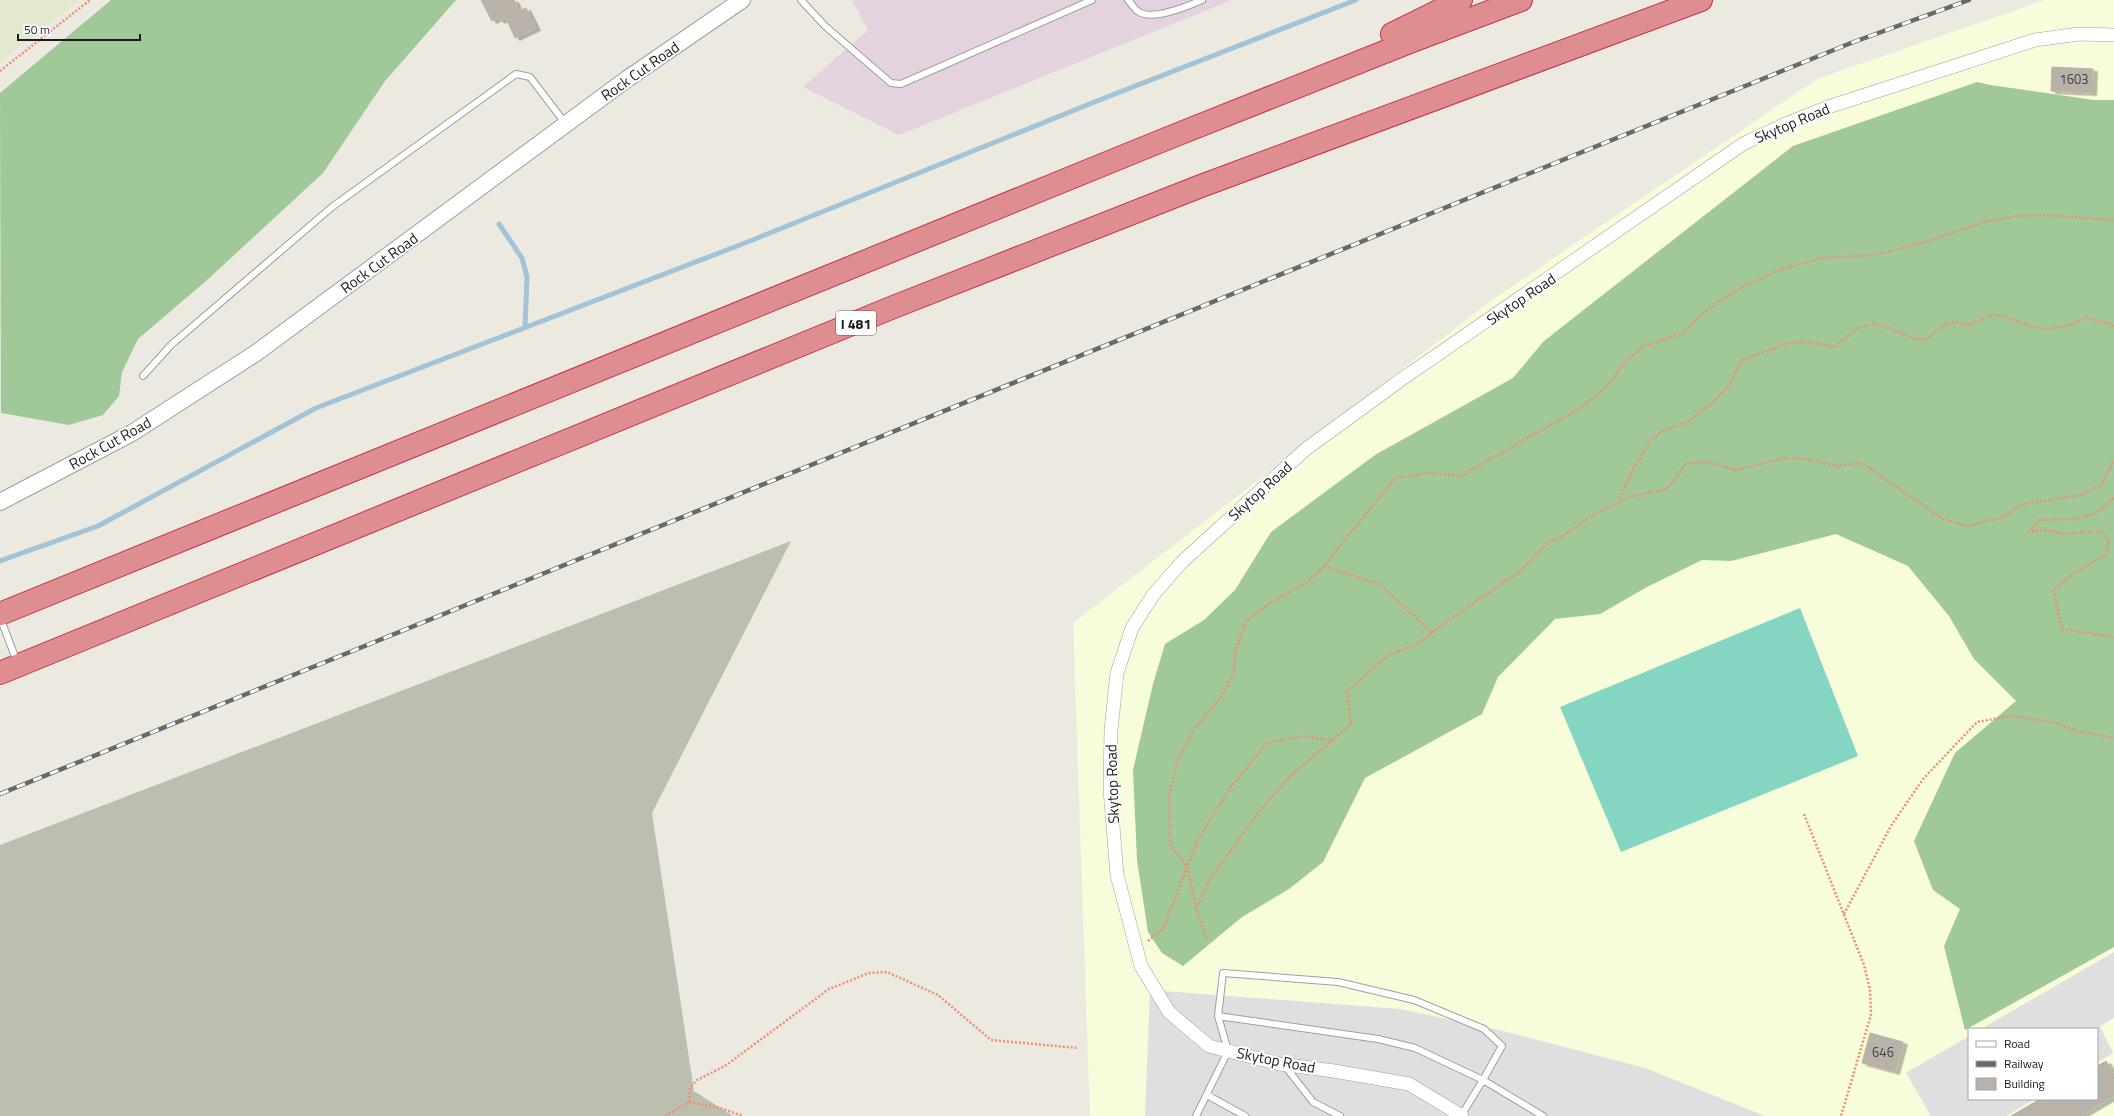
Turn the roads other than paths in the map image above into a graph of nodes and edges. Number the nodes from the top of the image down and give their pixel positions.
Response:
1 (742, 0) edge
2 (801, 0) edge
3 (1092, 0) edge
4 (1128, 0) edge
5 (1202, 0) edge
6 (1461, 0) edge
7 (1521, 0) edge
8 (1701, 0) edge
9 (2114, 35) edge
10 (566, 124) junction
11 (1166, 139) junction
12 (143, 376) dead end
13 (0, 502) edge
14 (0, 616) edge
15 (9, 670) edge
16 (1218, 1016) junction
17 (1228, 1051) junction
18 (1285, 1065) junction
19 (1484, 1080) junction
20 (1206, 1095) junction
21 (1196, 1116) edge
22 (1245, 1116) edge
23 (1340, 1116) edge
24 (1462, 1116) edge
25 (1543, 1116) edge

1 - 10 street, Rock Cut Road
2 - 3 lane
4 - 5 lane
6 - 11 highway
7 - 11 highway
8 - 15 highway, I 481
9 - 17 street, Skytop Road
10 - 12 lane
10 - 13 street, Rock Cut Road
11 - 14 highway
14 - 15 lane
16 - 17 lane
16 - 19 lane
16 - 19 lane
17 - 18 street, Skytop Road
17 - 20 lane
18 - 23 lane
18 - 24 street, Skytop Road
19 - 24 lane
19 - 25 lane
20 - 21 lane
20 - 22 lane

